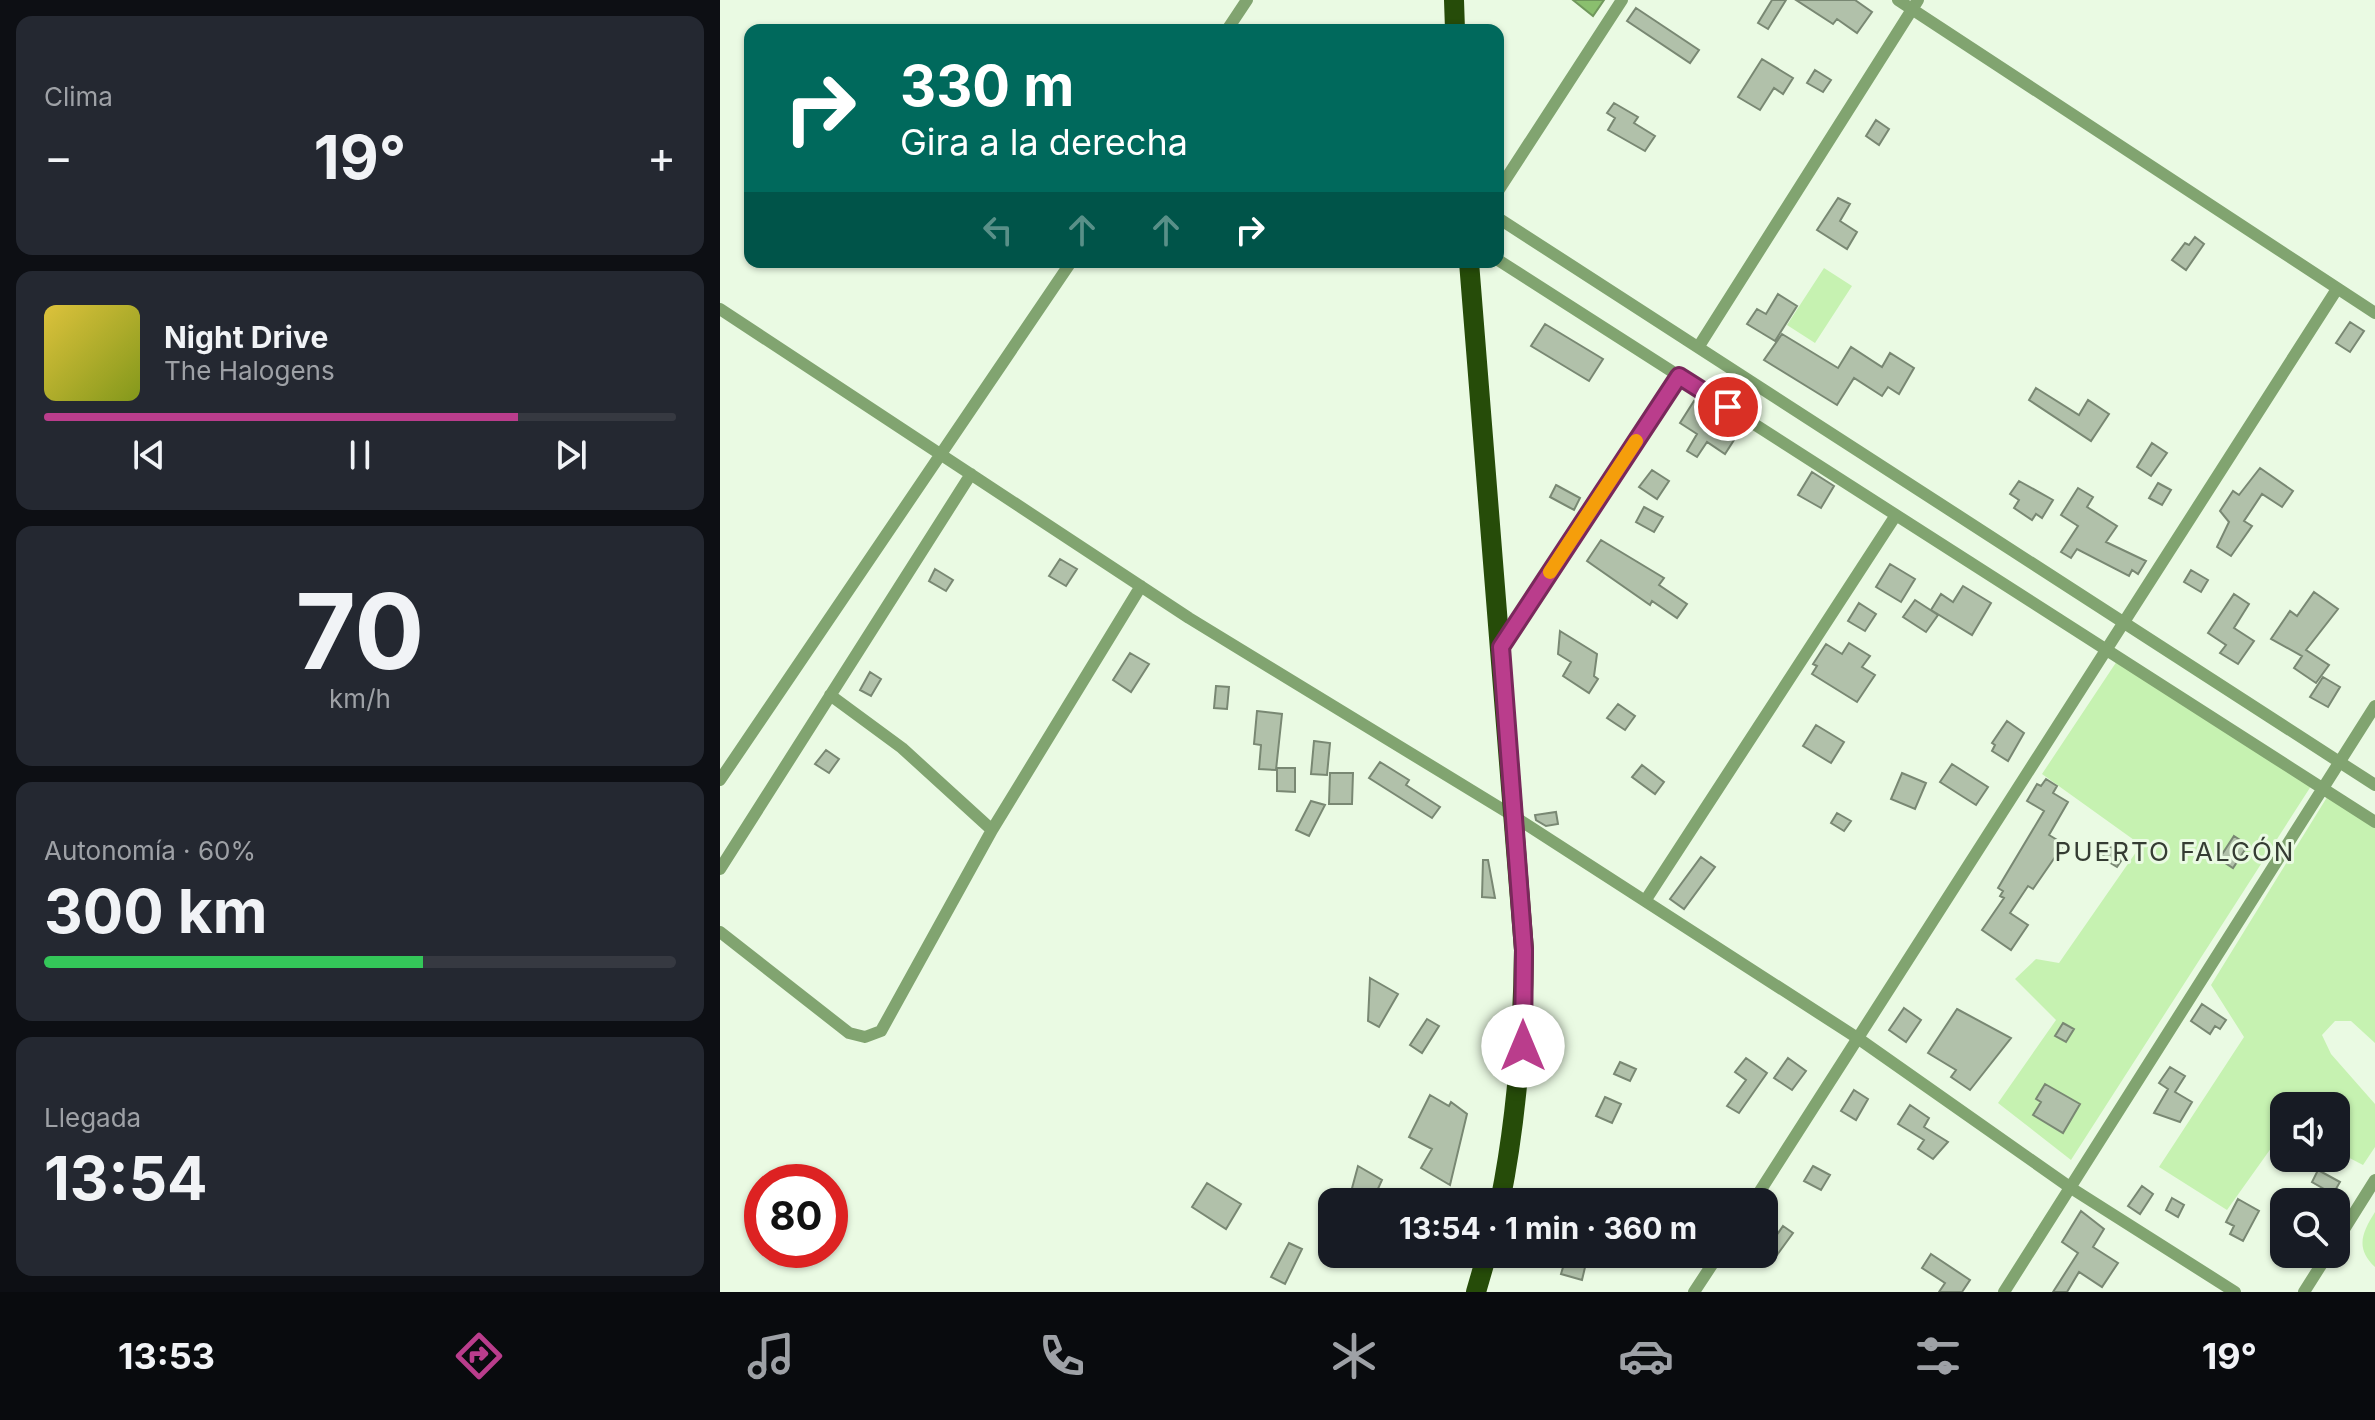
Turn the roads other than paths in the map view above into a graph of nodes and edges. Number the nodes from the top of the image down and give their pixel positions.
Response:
1 (1247, 0) edge
2 (1454, 0) edge
3 (1622, 0) edge
4 (1898, 0) edge
5 (1915, 5) edge
6 (1231, 24) edge
7 (1455, 24) edge
8 (1504, 182) edge
9 (1504, 222) edge
10 (1504, 264) edge
11 (1067, 268) edge
12 (1469, 268) edge
13 (2337, 289) junction
14 (720, 309) edge
15 (2375, 313) edge
16 (1699, 346) junction
17 (1679, 376) junction
18 (942, 454) junction
19 (971, 474) junction
20 (1896, 515) junction
21 (1141, 586) junction
22 (2125, 624) junction
23 (1501, 647) junction
24 (2108, 651) junction
25 (830, 695) junction
26 (2375, 706) edge
27 (2339, 762) junction
28 (720, 780) edge
29 (2375, 785) edge
30 (2323, 789) junction
31 (1515, 817) junction
32 (2375, 822) edge
33 (992, 830) junction
34 (720, 869) edge
35 (1645, 901) junction
36 (720, 932) edge
37 (1859, 1039) junction
38 (2375, 1180) edge
39 (1503, 1188) edge
40 (1762, 1188) edge
41 (2071, 1188) junction
42 (2350, 1220) edge
43 (1483, 1268) edge
44 (1710, 1268) edge
45 (2319, 1268) edge
46 (1476, 1292) edge
47 (1694, 1292) edge
48 (2004, 1292) edge
49 (2235, 1292) edge
50 (2304, 1292) edge

1 - 6 street
2 - 7 highway
3 - 8 street
4 - 5 street
5 - 13 street
5 - 16 street
9 - 16 street
10 - 17 street
11 - 18 street
12 - 23 highway
13 - 15 street
13 - 22 street
14 - 18 street
16 - 22 street
17 - 20 street
17 - 23 street
18 - 19 street
18 - 28 street
19 - 21 street
19 - 25 street
20 - 24 street
20 - 35 street
21 - 31 street
21 - 33 street
22 - 24 street
22 - 27 street
23 - 31 highway
24 - 30 street
24 - 37 street
25 - 33 street
25 - 34 street
26 - 27 street
27 - 29 street
27 - 30 street
30 - 32 street
30 - 41 street
31 - 35 street
31 - 39 highway
33 - 36 street
35 - 37 street
37 - 40 street
37 - 41 street
38 - 42 street
41 - 48 street
41 - 49 street
43 - 46 highway
44 - 47 street
45 - 50 street

